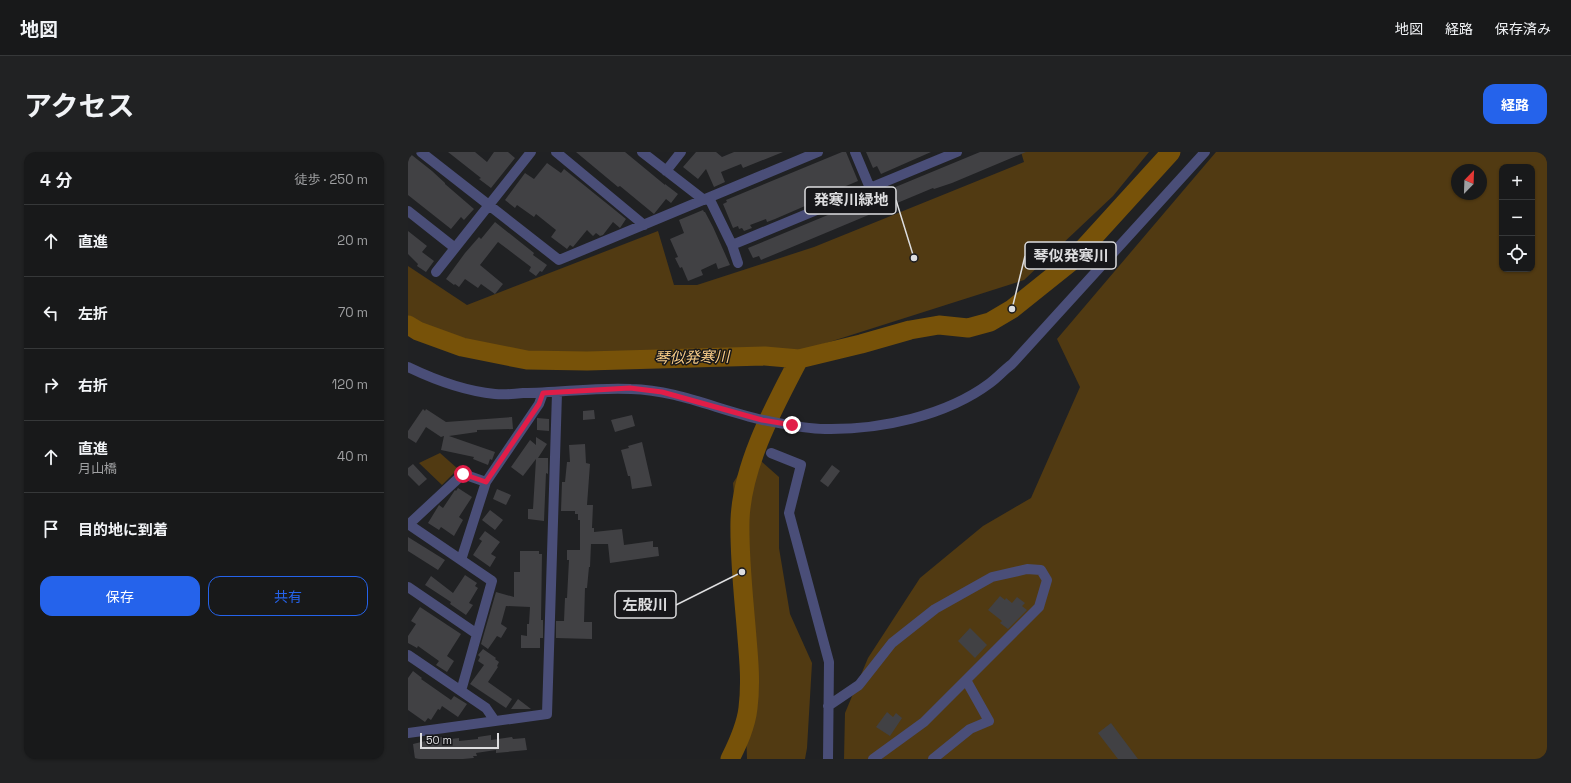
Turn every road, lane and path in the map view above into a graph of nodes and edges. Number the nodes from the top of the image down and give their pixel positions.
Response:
1 (421, 152) edge
2 (531, 152) edge
3 (556, 152) edge
4 (642, 152) edge
5 (681, 152) edge
6 (818, 152) edge
7 (855, 152) edge
8 (957, 152) edge
9 (1205, 152) edge
10 (666, 171) junction
11 (870, 188) junction
12 (706, 199) junction
13 (490, 206) junction
14 (408, 211) edge
15 (644, 225) junction
16 (732, 245) junction
17 (455, 248) junction
18 (738, 263) dead end
19 (436, 272) dead end
20 (408, 367) edge
21 (543, 393) junction
22 (557, 393) junction
23 (771, 453) dead end
24 (486, 482) junction
25 (408, 524) edge
26 (461, 560) junction
27 (408, 587) edge
28 (477, 634) junction
29 (408, 655) edge
30 (966, 680) junction
31 (461, 691) junction
32 (828, 706) junction
33 (495, 721) junction
34 (408, 733) edge
35 (828, 759) edge
36 (873, 759) edge
37 (933, 759) edge

1 - 13 street
2 - 13 street
3 - 15 street
4 - 10 street
5 - 10 street
6 - 12 street
7 - 11 street
8 - 11 street
9 - 22 street
10 - 12 street
11 - 16 street
12 - 15 street
12 - 16 street
13 - 15 street
13 - 17 street
14 - 17 street
16 - 18 street
17 - 19 street
20 - 21 street
21 - 22 street
21 - 24 street
22 - 33 street
23 - 32 street
24 - 25 street
24 - 26 street
25 - 26 street
26 - 28 street
27 - 28 street
28 - 31 street
29 - 31 street
30 - 32 street
30 - 36 street
30 - 37 street
31 - 33 street
32 - 35 street
33 - 34 street

